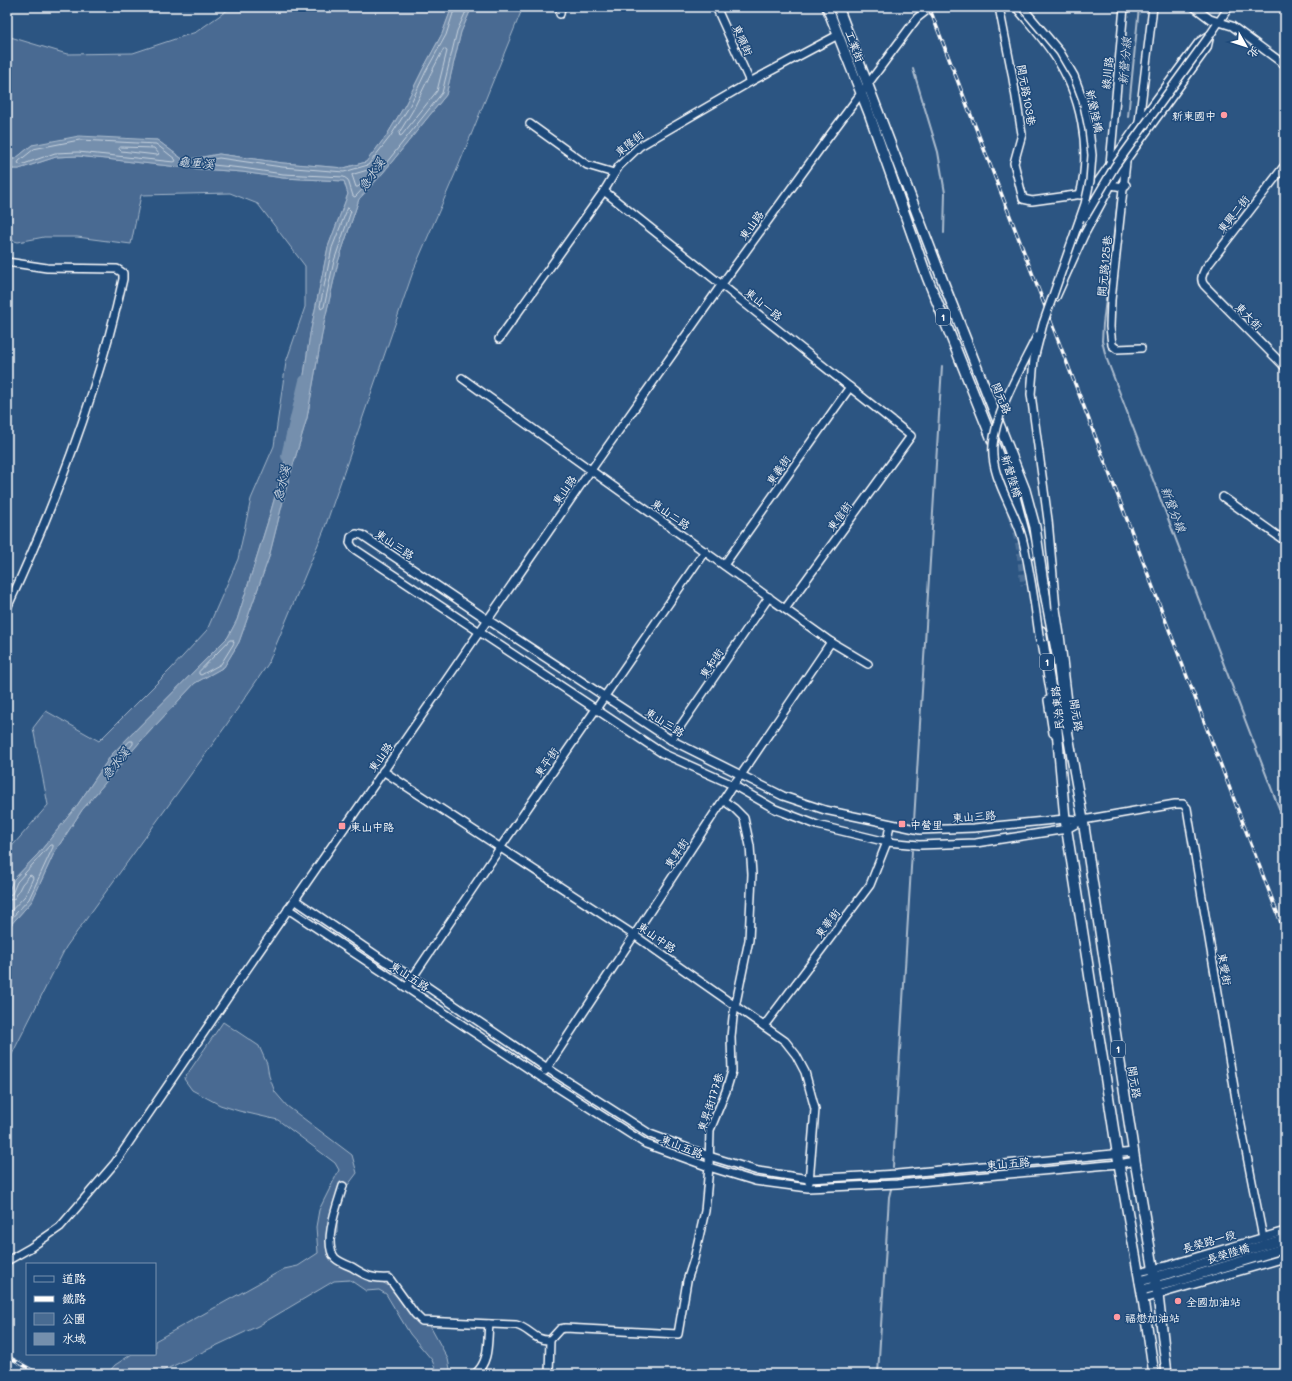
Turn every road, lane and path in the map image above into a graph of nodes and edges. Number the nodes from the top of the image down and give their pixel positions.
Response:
1 (716, 7) edge
2 (827, 7) edge
3 (838, 7) edge
4 (932, 7) edge
5 (999, 7) edge
6 (1016, 7) edge
7 (1022, 7) edge
8 (1124, 7) edge
9 (1153, 7) edge
10 (1194, 7) edge
11 (1229, 7) edge
12 (1220, 22) junction
13 (838, 35) junction
14 (1210, 35) junction
15 (1285, 65) edge
16 (750, 82) junction
17 (868, 84) junction
18 (861, 94) junction
19 (1139, 123) junction
20 (530, 124) dead end
21 (1126, 160) junction
22 (1285, 165) edge
23 (1110, 166) junction
24 (614, 173) junction
25 (1111, 185) junction
26 (1125, 186) junction
27 (604, 190) junction
28 (1090, 193) junction
29 (1080, 195) junction
30 (1074, 236) junction
31 (7, 262) edge
32 (1202, 278) joint
33 (722, 284) junction
34 (1056, 298) dead end
35 (1043, 324) junction
36 (499, 339) dead end
37 (1141, 348) dead end
38 (1285, 367) edge
39 (462, 378) dead end
40 (850, 387) junction
41 (911, 436) joint
42 (591, 470) junction
43 (1042, 485) dead end
44 (1223, 497) dead end
45 (1050, 500) dead end
46 (1285, 541) edge
47 (705, 551) junction
48 (724, 565) junction
49 (770, 597) junction
50 (7, 608) edge
51 (785, 609) junction
52 (1056, 609) joint
53 (488, 620) junction
54 (479, 632) junction
55 (831, 642) junction
56 (1040, 642) joint
57 (868, 664) dead end
58 (605, 696) junction
59 (597, 708) junction
60 (671, 740) junction
61 (383, 771) junction
62 (741, 775) junction
63 (1077, 781) junction
64 (733, 785) junction
65 (1061, 786) junction
66 (724, 801) junction
67 (1065, 819) junction
68 (1083, 820) junction
69 (890, 824) junction
70 (1067, 829) junction
71 (887, 842) junction
72 (500, 848) junction
73 (295, 900) junction
74 (288, 909) junction
75 (634, 935) junction
76 (413, 977) junction
77 (407, 987) junction
78 (735, 1007) junction
79 (764, 1026) junction
80 (547, 1068) junction
81 (541, 1077) junction
82 (1117, 1154) junction
83 (709, 1156) junction
84 (1134, 1157) junction
85 (1119, 1164) junction
86 (709, 1167) junction
87 (809, 1179) junction
88 (342, 1186) dead end
89 (808, 1188) junction
90 (1285, 1231) edge
91 (1263, 1238) junction
92 (1285, 1239) edge
93 (1285, 1248) edge
94 (1285, 1258) edge
95 (7, 1260) edge
96 (1174, 1272) joint
97 (1156, 1282) junction
98 (1177, 1282) joint
99 (1141, 1286) junction
100 (489, 1324) junction
101 (550, 1340) junction
102 (475, 1374) edge
103 (549, 1374) edge
104 (1154, 1374) edge
105 (1167, 1374) edge

1 - 16 street, 東順街
2 - 13 main road, 工業街 / 1
3 - 17 main road, 工業街 / 1
4 - 17 street, 東山路
5 - 29 street, 開元路103巷
6 - 29 street
7 - 30 street, 新營陸橋, bridge
8 - 23 street, 綠川路
9 - 19 street
10 - 12 street
11 - 12 street
12 - 14 street
12 - 15 street
13 - 16 street, 東隆街
13 - 18 main road, 工業街 / 1
14 - 19 street
14 - 21 street
14 - 30 street, 新營陸橋, bridge
16 - 24 street, 東隆街
17 - 18 street, 東山路
17 - 63 main road, 開元路 / 1
18 - 33 street, 東山路
18 - 65 main road, 開元路 / 1
19 - 23 street
20 - 24 street
21 - 25 street
21 - 26 street, 開元路125巷
22 - 32 street, 東興二街
23 - 28 street
24 - 27 street, 東隆街
25 - 26 street, 開元路103巷
25 - 28 street, 開元路103巷
25 - 34 street
26 - 37 street, 開元路125巷
27 - 33 street, 東山一路
27 - 36 street, 東隆街
28 - 29 street, 開元路103巷
30 - 35 street, 新營陸橋, bridge
31 - 50 street
32 - 38 street, 東大街
33 - 40 street, 東山一路
33 - 42 street, 東山路
35 - 52 street, 新營陸橋, bridge
35 - 56 street, 新營陸橋, bridge
39 - 42 street, 東山二路
40 - 41 street, 東山一路
40 - 48 street, 東義街
41 - 51 street, 東信街
42 - 47 street, 東山二路
42 - 53 street, 東山路
43 - 45 street
44 - 46 street
47 - 48 street, 東山二路
47 - 58 street, 東平街
48 - 49 street, 東山二路
49 - 51 street, 東山二路
49 - 60 street, 東和街
51 - 55 street, 東山二路
52 - 63 street, 民治東路
53 - 54 street, 東山路
53 - 54 street, 東山三路
53 - 58 street, 東山三路
54 - 59 street, 東山三路
54 - 61 street, 東山路
55 - 57 street, 東山二路
55 - 62 street, 東昇街
56 - 65 street, 開元路
58 - 59 street, 東平街
58 - 60 street, 東山三路
59 - 64 street, 東山三路
59 - 72 street, 東平街
60 - 62 street, 東山三路
61 - 72 street, 東山中路
61 - 73 street, 東山路
62 - 64 street, 東昇街
62 - 69 street, 東山三路
63 - 68 main road, 開元路 / 1
64 - 66 street, 東昇街
64 - 71 street, 東山三路
65 - 67 main road, 開元路 / 1
66 - 75 street, 東昇街
66 - 78 street
67 - 68 street, 東山三路
67 - 69 street, 東山三路
67 - 70 main road, 開元路 / 1
68 - 70 street, 東山三路
68 - 84 main road, 開元路 / 1
68 - 91 street, 東愛街
69 - 71 street, 東華街
70 - 71 street, 東山三路
70 - 82 main road, 開元路 / 1
71 - 79 street, 東華街
72 - 75 street, 東山中路
72 - 76 street, 東平街
73 - 74 street, 東山路
73 - 76 street, 東山五路
74 - 77 street, 東山五路
74 - 95 street, 東山路
75 - 78 street, 東山中路
75 - 80 street, 東昇街
76 - 77 street, 東平街
76 - 80 street, 東山五路
77 - 81 street, 東山五路
78 - 79 street, 東山中路
78 - 83 street, 東昇街177巷
79 - 87 street, 東山中路
80 - 81 street, 東昇街
80 - 83 street, 東山五路
81 - 86 street, 東山五路
82 - 84 street, 東山五路
82 - 85 main road, 開元路 / 1
82 - 87 street, 東山五路
83 - 86 street, 東昇街177巷
83 - 87 street, 東山五路
84 - 85 street, 東山五路
84 - 97 main road, 開元路 / 1
85 - 89 street, 東山五路
85 - 99 main road, 開元路 / 1
86 - 89 street, 東山五路
86 - 101 street, 東昇街177巷
87 - 89 street, 東山中路
88 - 100 street
90 - 91 street, 長榮路一段
91 - 97 street, 長榮路一段
92 - 96 main road, 長榮陸橋
93 - 98 main road, 長榮陸橋
94 - 97 street, 長榮路一段
96 - 97 main road, 長榮路一段
97 - 98 main road, 長榮路一段
97 - 99 main road, 長榮路一段
97 - 99 street, 長榮路一段
97 - 105 main road, 開元路 / 1
99 - 104 main road, 開元路 / 1
100 - 101 street
100 - 102 street
101 - 103 street

